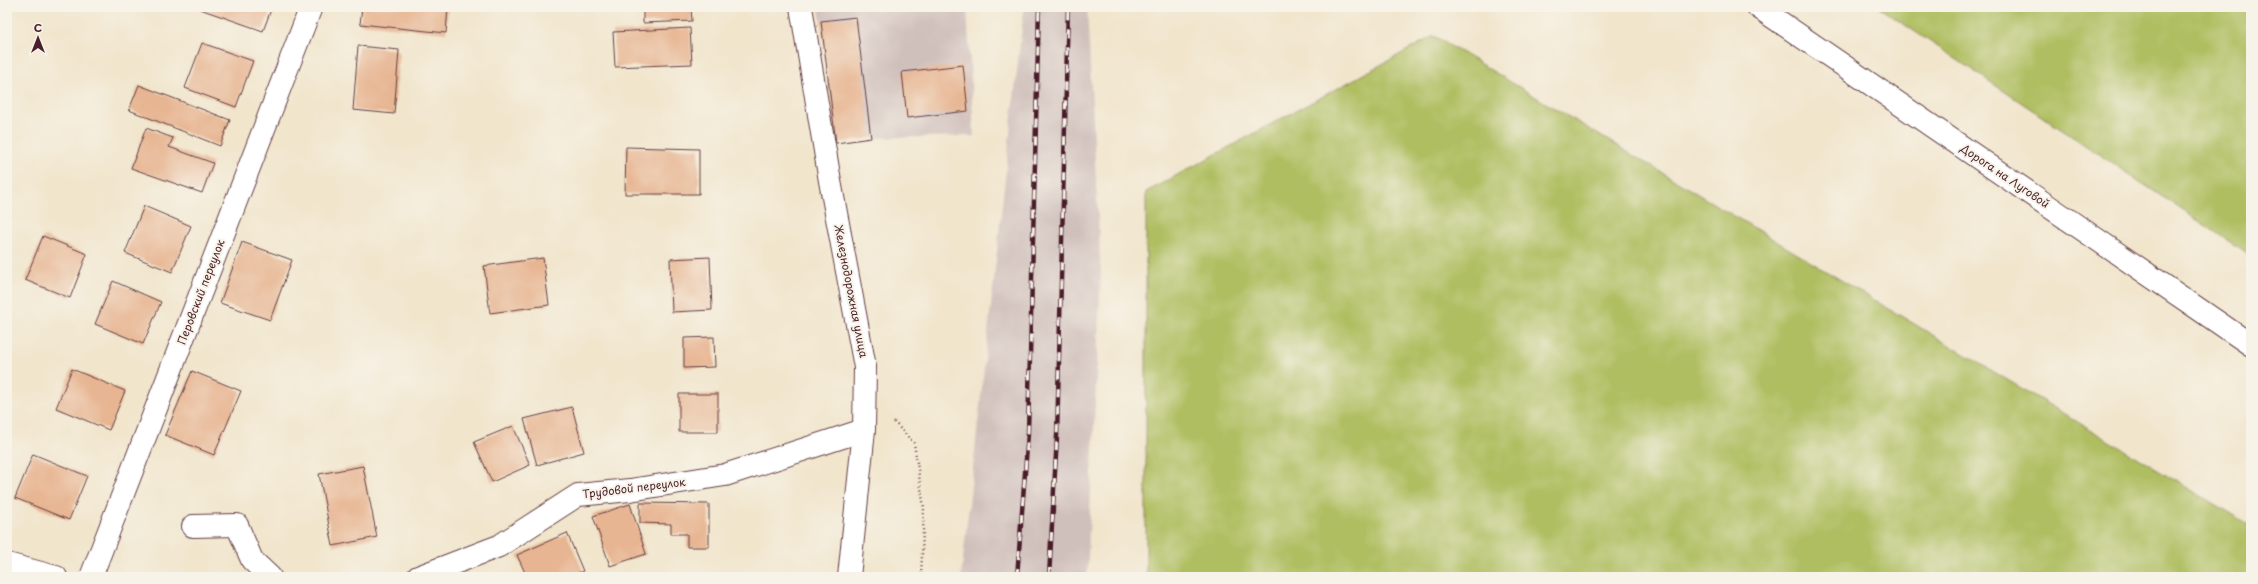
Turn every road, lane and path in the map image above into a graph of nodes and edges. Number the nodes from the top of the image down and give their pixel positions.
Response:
1 (311, 7) edge
2 (801, 7) edge
3 (1758, 7) edge
4 (2251, 345) edge
5 (865, 392) junction
6 (864, 430) junction
7 (193, 526) dead end
8 (7, 564) edge
9 (56, 577) edge
10 (91, 577) edge
11 (270, 577) edge
12 (418, 577) edge
13 (849, 577) edge
14 (921, 577) edge

1 - 10 street, Перовский переулок
2 - 5 street, Железнодорожная улица
3 - 4 street, Дорога на Луговой
5 - 6 street, Железнодорожная улица
5 - 14 path
6 - 12 street, Трудовой переулок
6 - 13 street, Железнодорожная улица
7 - 11 street
8 - 9 street

